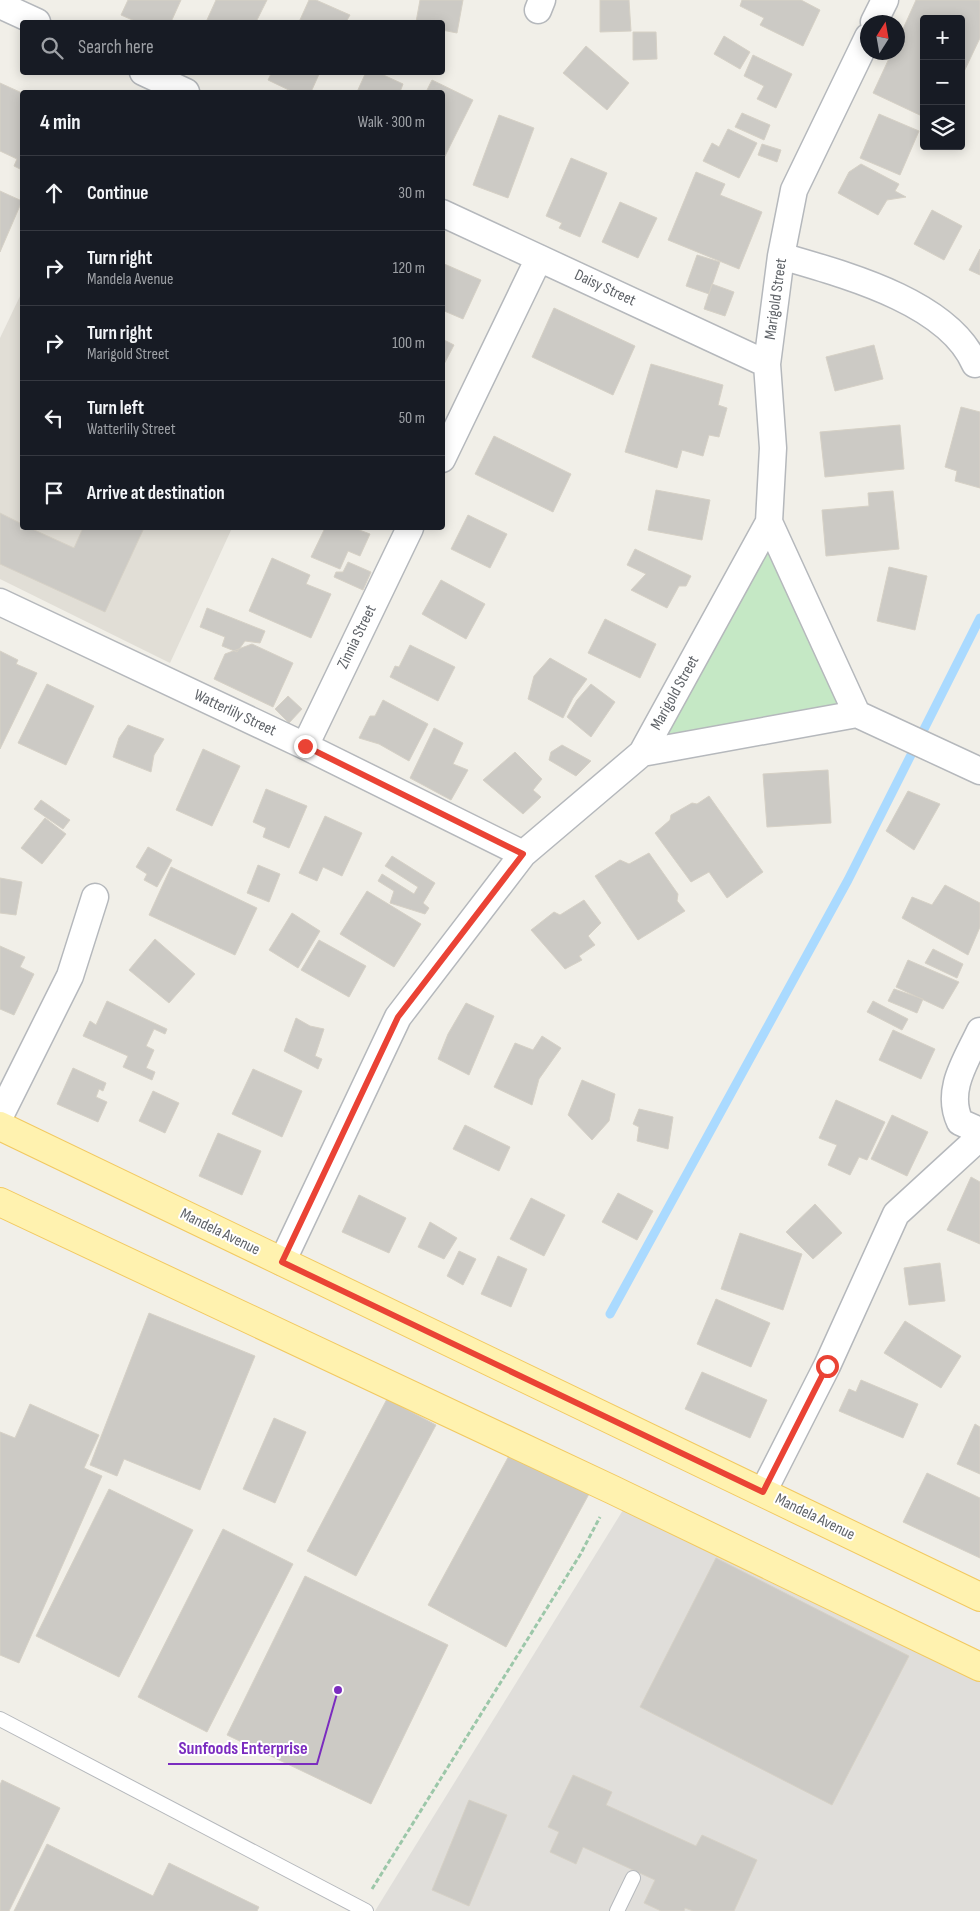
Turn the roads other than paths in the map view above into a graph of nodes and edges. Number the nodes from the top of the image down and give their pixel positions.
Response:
1 (884, 0) edge
2 (0, 5) edge
3 (877, 15) edge
4 (33, 20) edge
5 (860, 54) edge
6 (149, 75) edge
7 (182, 90) edge
8 (445, 214) edge
9 (781, 256) junction
10 (539, 258) junction
11 (767, 364) junction
12 (975, 364) dead end
13 (445, 454) edge
14 (769, 522) junction
15 (409, 530) edge
16 (0, 602) edge
17 (857, 714) junction
18 (305, 746) junction
19 (642, 753) junction
20 (980, 771) edge
21 (523, 854) junction
22 (95, 897) dead end
23 (980, 1032) edge
24 (0, 1116) edge
25 (0, 1126) edge
26 (980, 1131) edge
27 (980, 1137) edge
28 (0, 1202) edge
29 (282, 1262) junction
30 (763, 1492) junction
31 (980, 1596) edge
32 (980, 1667) edge
33 (0, 1719) edge
34 (633, 1878) dead end
35 (361, 1910) edge
36 (618, 1911) edge

1 - 3 street
2 - 4 street
5 - 9 street, Marigold Street
6 - 7 street
8 - 10 street, Daisy Street
9 - 11 street, Marigold Street
9 - 12 street
10 - 11 street, Daisy Street
10 - 13 street
11 - 14 street, Marigold Street
14 - 17 street
14 - 19 street, Marigold Street
15 - 18 street, Zinnia Street
16 - 18 street, Watterlily Street
17 - 19 street
17 - 20 street
18 - 21 street, Watterlily Street
19 - 21 street, Marigold Street
21 - 29 street, Marigold Street
22 - 24 street
23 - 26 street
25 - 29 main road, Mandela Avenue
27 - 30 street
28 - 32 main road
29 - 30 main road, Mandela Avenue
30 - 31 main road, Mandela Avenue
33 - 35 lane
34 - 36 lane

